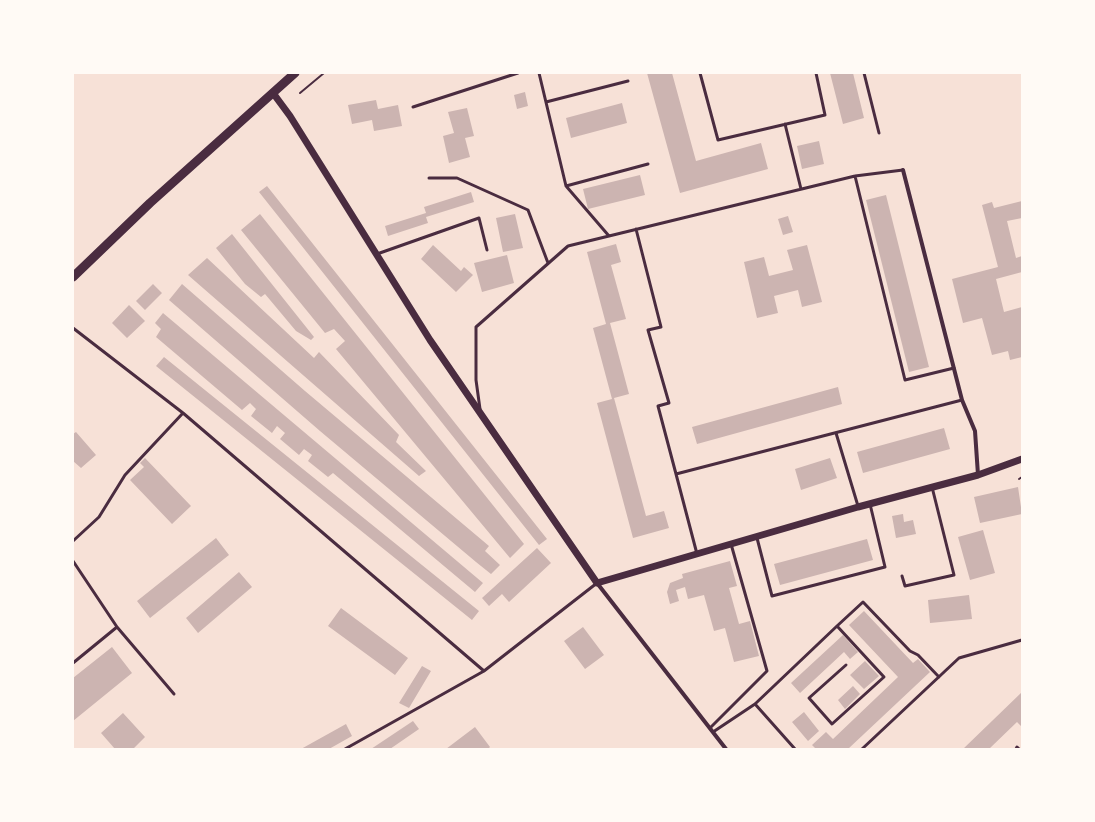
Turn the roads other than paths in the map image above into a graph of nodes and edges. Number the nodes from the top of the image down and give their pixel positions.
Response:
1 (295, 73) edge
2 (518, 73) edge
3 (539, 73) edge
4 (700, 73) edge
5 (816, 73) edge
6 (864, 73) edge
7 (628, 81) dead end
8 (273, 93) junction
9 (546, 102) junction
10 (412, 107) dead end
11 (785, 124) junction
12 (879, 133) dead end
13 (648, 164) dead end
14 (902, 170) joint
15 (855, 176) junction
16 (429, 178) dead end
17 (566, 186) junction
18 (801, 189) junction
19 (636, 229) junction
20 (609, 236) junction
21 (487, 250) dead end
22 (375, 254) junction
23 (548, 263) junction
24 (73, 277) edge
25 (74, 330) edge
26 (954, 368) junction
27 (962, 400) junction
28 (480, 410) junction
29 (183, 413) junction
30 (836, 433) junction
31 (1022, 458) edge
32 (676, 474) junction
33 (978, 474) junction
34 (932, 487) junction
35 (870, 504) junction
36 (858, 507) junction
37 (756, 536) junction
38 (73, 541) edge
39 (731, 544) junction
40 (696, 554) junction
41 (73, 561) edge
42 (902, 576) dead end
43 (597, 583) junction
44 (837, 626) junction
45 (117, 627) junction
46 (1022, 640) edge
47 (73, 663) edge
48 (846, 665) dead end
49 (484, 671) junction
50 (940, 677) junction
51 (174, 694) dead end
52 (755, 704) junction
53 (711, 730) junction
54 (345, 749) edge
55 (726, 749) edge
56 (794, 749) edge
57 (862, 749) edge

1 - 8 main road
2 - 10 lane
3 - 9 lane
4 - 11 lane
5 - 11 lane
6 - 12 lane
7 - 9 lane
8 - 22 street
8 - 24 main road
9 - 17 lane
11 - 18 lane
13 - 17 lane
14 - 15 lane
14 - 26 street
15 - 18 lane
15 - 26 lane
16 - 23 lane
17 - 20 lane
18 - 19 lane
19 - 20 lane
19 - 32 lane
20 - 23 lane
21 - 22 lane
22 - 28 street
23 - 28 lane
25 - 29 lane
26 - 27 street
27 - 30 lane
27 - 33 street
28 - 43 street
29 - 38 lane
29 - 49 lane
30 - 32 lane
30 - 36 lane
31 - 33 street
32 - 40 lane
33 - 34 street
34 - 35 street
34 - 42 lane
35 - 36 street
35 - 37 lane
36 - 37 street
37 - 39 street
39 - 40 street
39 - 53 lane
40 - 43 street
41 - 45 lane
43 - 49 lane
43 - 53 street
44 - 48 lane
44 - 50 lane
44 - 52 lane
45 - 47 lane
45 - 51 lane
46 - 50 lane
49 - 54 lane
50 - 57 lane
52 - 53 lane
52 - 56 lane
53 - 55 street

